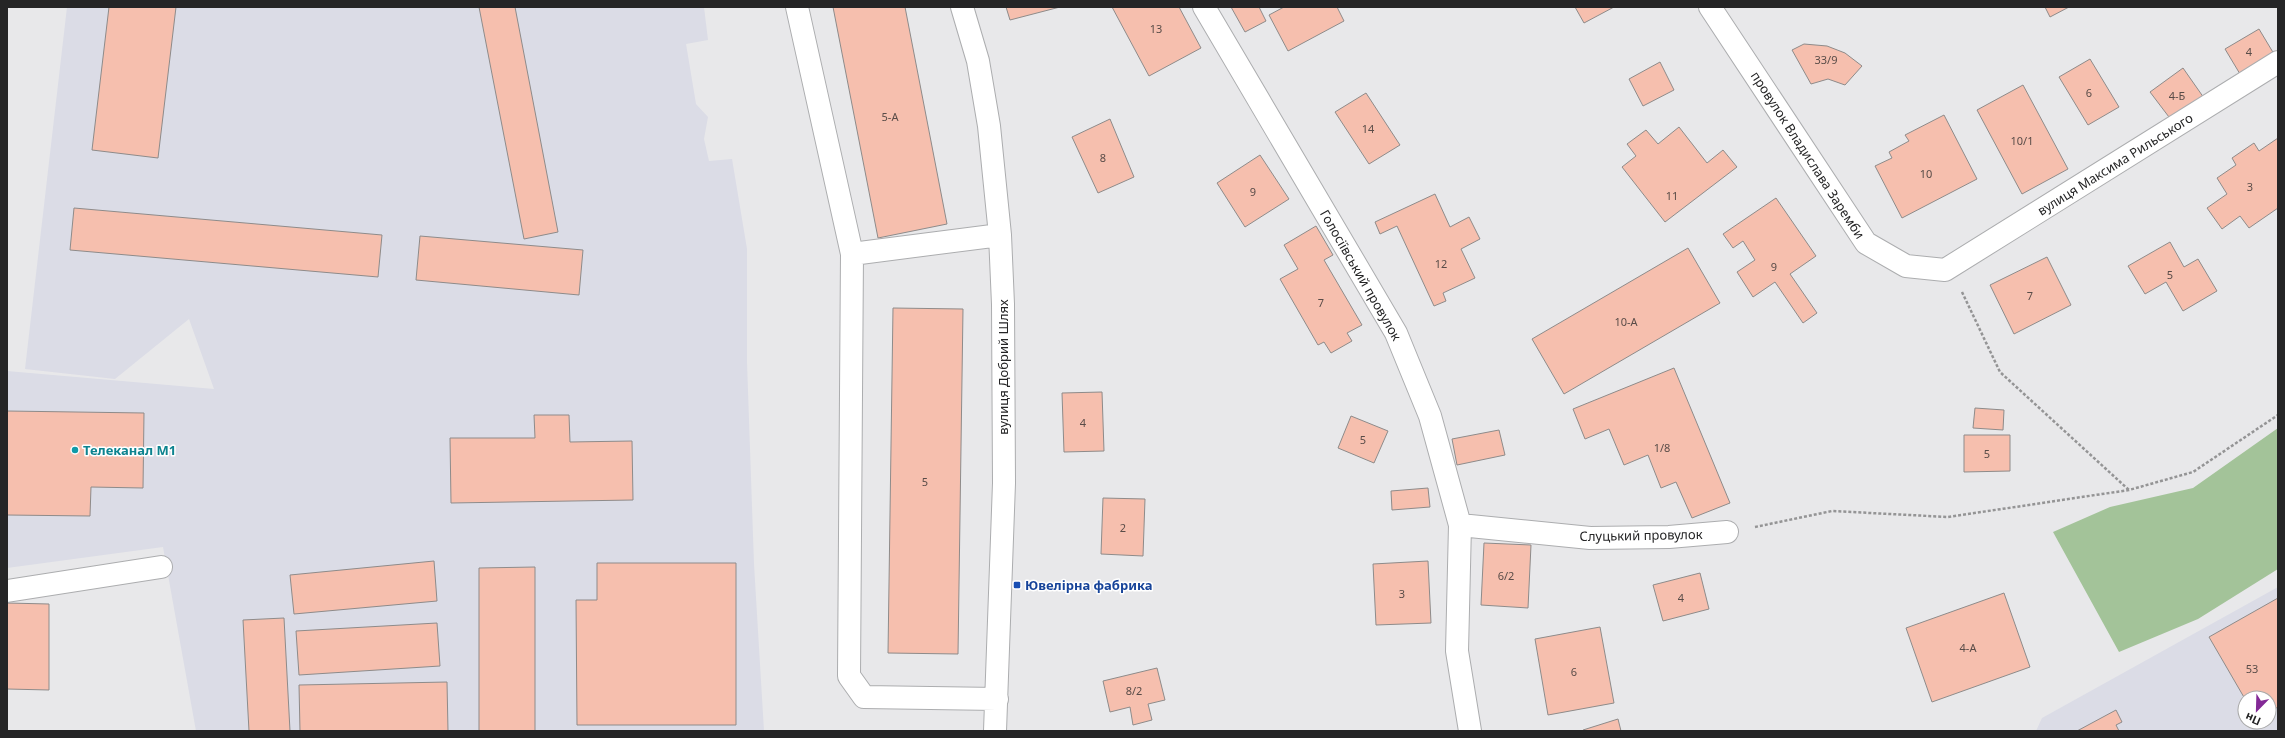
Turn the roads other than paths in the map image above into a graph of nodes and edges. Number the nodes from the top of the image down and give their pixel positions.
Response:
1 (797, 7) edge
2 (962, 7) edge
3 (1204, 7) edge
4 (1710, 7) edge
5 (2278, 62) edge
6 (1000, 235) junction
7 (852, 254) junction
8 (1953, 265) joint
9 (1460, 525) junction
10 (1727, 532) road end
11 (161, 567) dead end
12 (7, 591) edge
13 (997, 699) junction
14 (995, 731) edge
15 (1470, 731) edge

1 - 7 street
2 - 6 street, вулиця Добрий Шлях
3 - 9 street, Голосіївський провулок
4 - 8 street, провулок Владислава Заремби
5 - 8 street, вулиця Максима Рильського
6 - 7 street
6 - 13 street, вулиця Добрий Шлях
7 - 13 street
9 - 10 street, Слуцький провулок
9 - 15 street, Голосіївський провулок
11 - 12 street
13 - 14 street, вулиця Добрий Шлях

